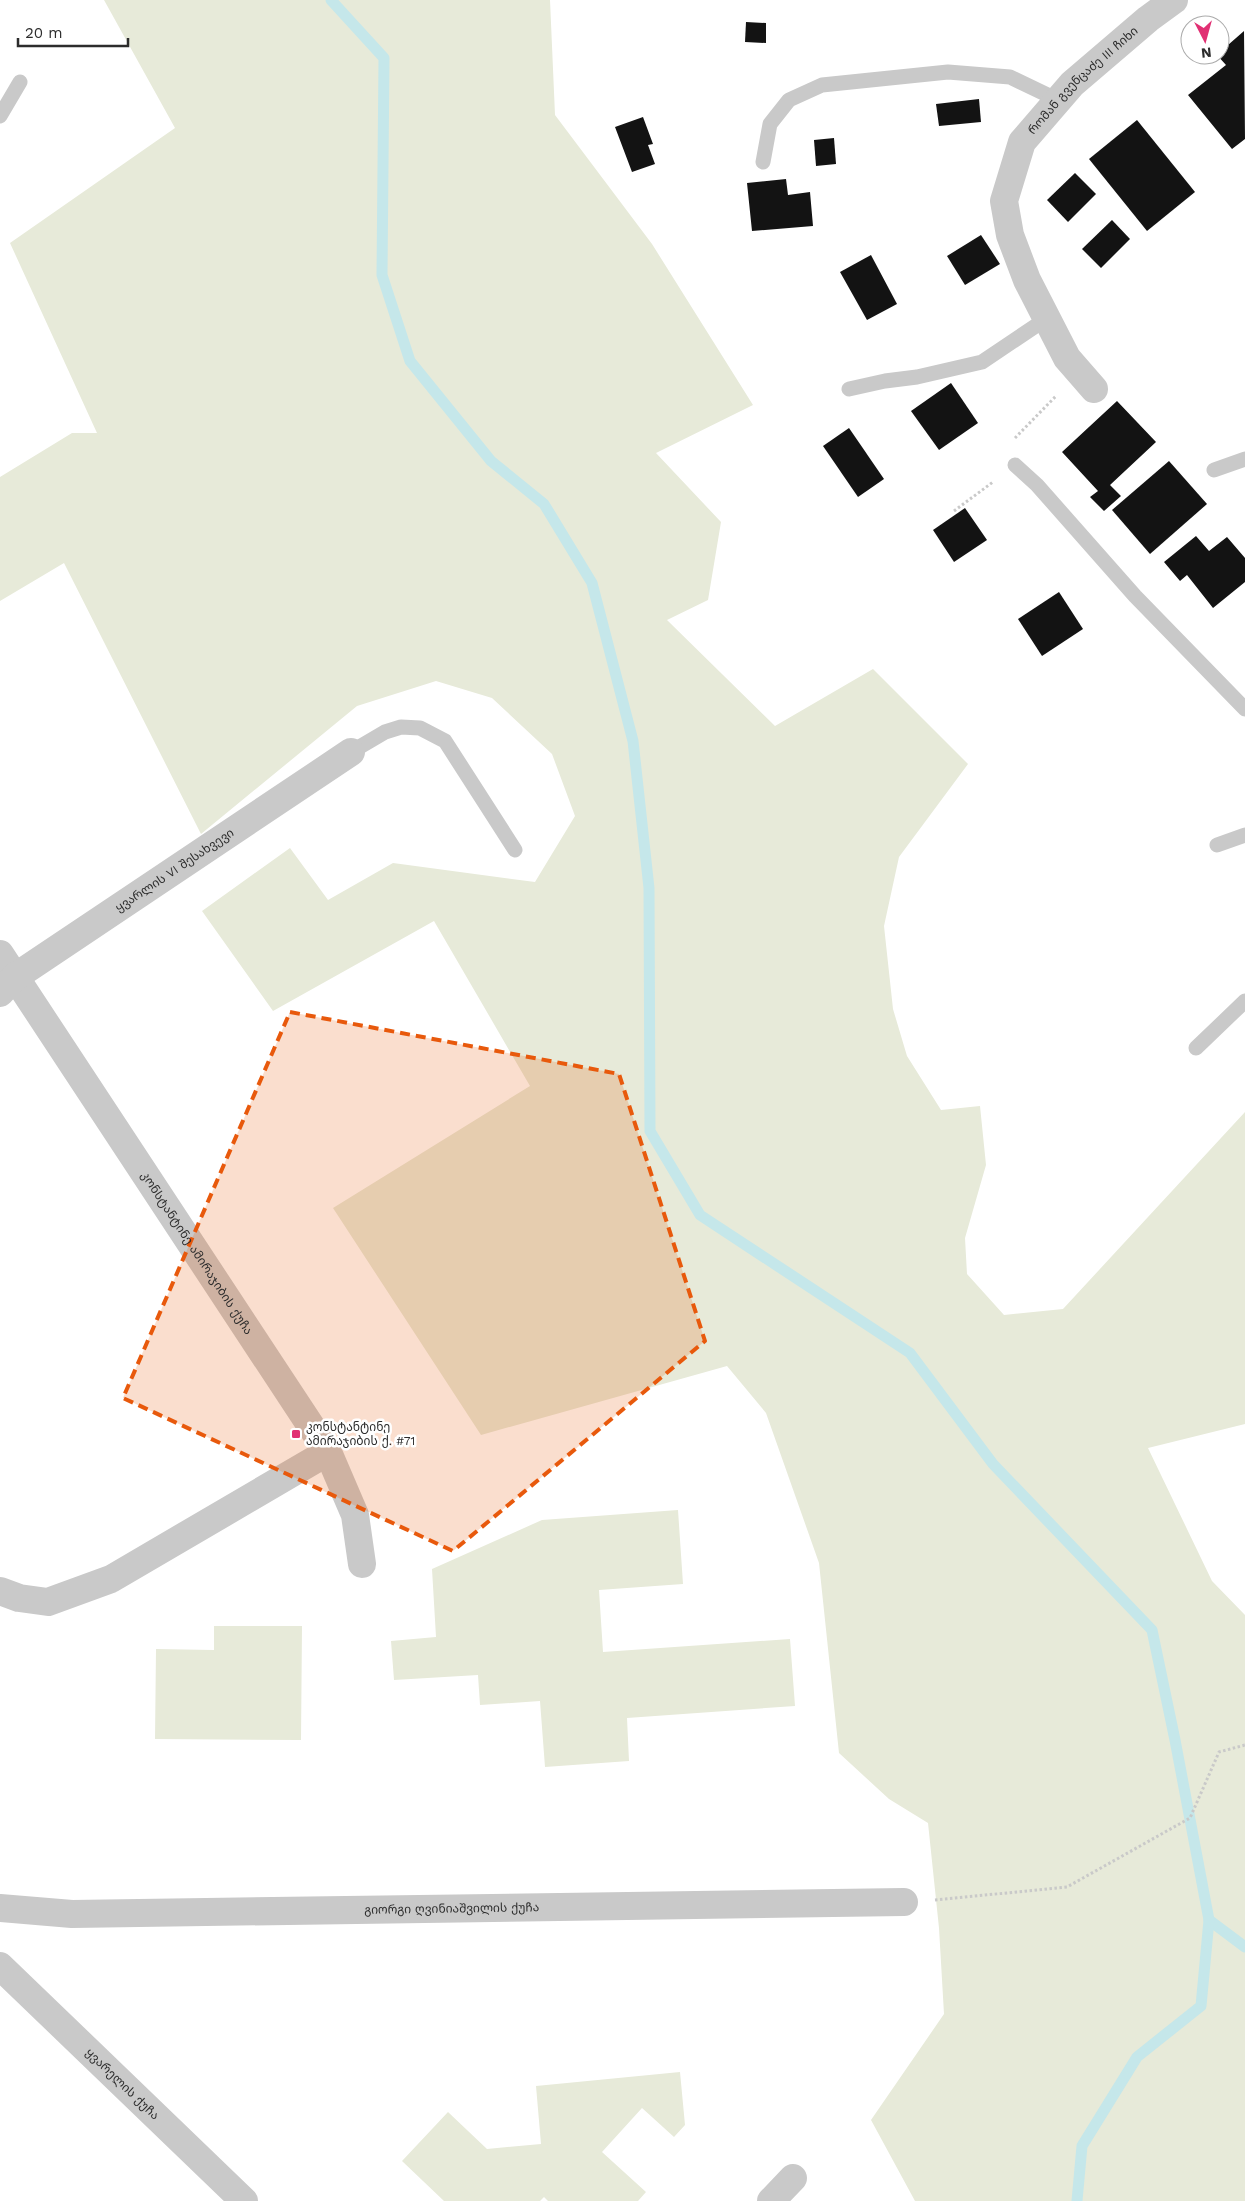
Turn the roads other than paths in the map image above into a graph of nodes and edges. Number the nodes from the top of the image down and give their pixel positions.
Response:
1 (1174, 0) edge
2 (20, 82) dead end
3 (1058, 100) junction
4 (0, 116) edge
5 (763, 162) dead end
6 (1046, 319) junction
7 (849, 389) dead end
8 (1094, 389) dead end
9 (1245, 460) edge
10 (1015, 465) road end
11 (1214, 470) dead end
12 (1245, 709) edge
13 (351, 752) joint
14 (1245, 835) edge
15 (1217, 845) dead end
16 (515, 850) dead end
17 (0, 954) edge
18 (8, 985) edge
19 (1245, 1001) edge
20 (1196, 1048) dead end
21 (328, 1452) junction
22 (362, 1564) dead end
23 (0, 1591) edge
24 (904, 1902) road end
25 (0, 1908) edge
26 (0, 1966) edge
27 (793, 2178) dead end
28 (244, 2201) edge
29 (770, 2201) edge

1 - 3 street, რომან გვენცაძე III ჩიხი
2 - 4 lane
3 - 5 lane
3 - 6 street, რომან გვენცაძე III ჩიხი
6 - 7 lane
6 - 8 street, რომან გვენცაძე III ჩიხი
9 - 11 lane
10 - 12 lane
13 - 16 lane
13 - 18 street, ყვარლის VI შესახვევი
14 - 15 lane
17 - 18 street, კონსტანტინე ამირაჯიბის ქუჩა
18 - 21 street, კონსტანტინე ამირაჯიბის ქუჩა
19 - 20 lane
21 - 22 street, კონსტანტინე ამირაჯიბის ქუჩა
21 - 23 street
24 - 25 street, გიორგი ღვინიაშვილის ქუჩა
26 - 28 street, ყვარელის ქუჩა
27 - 29 street

